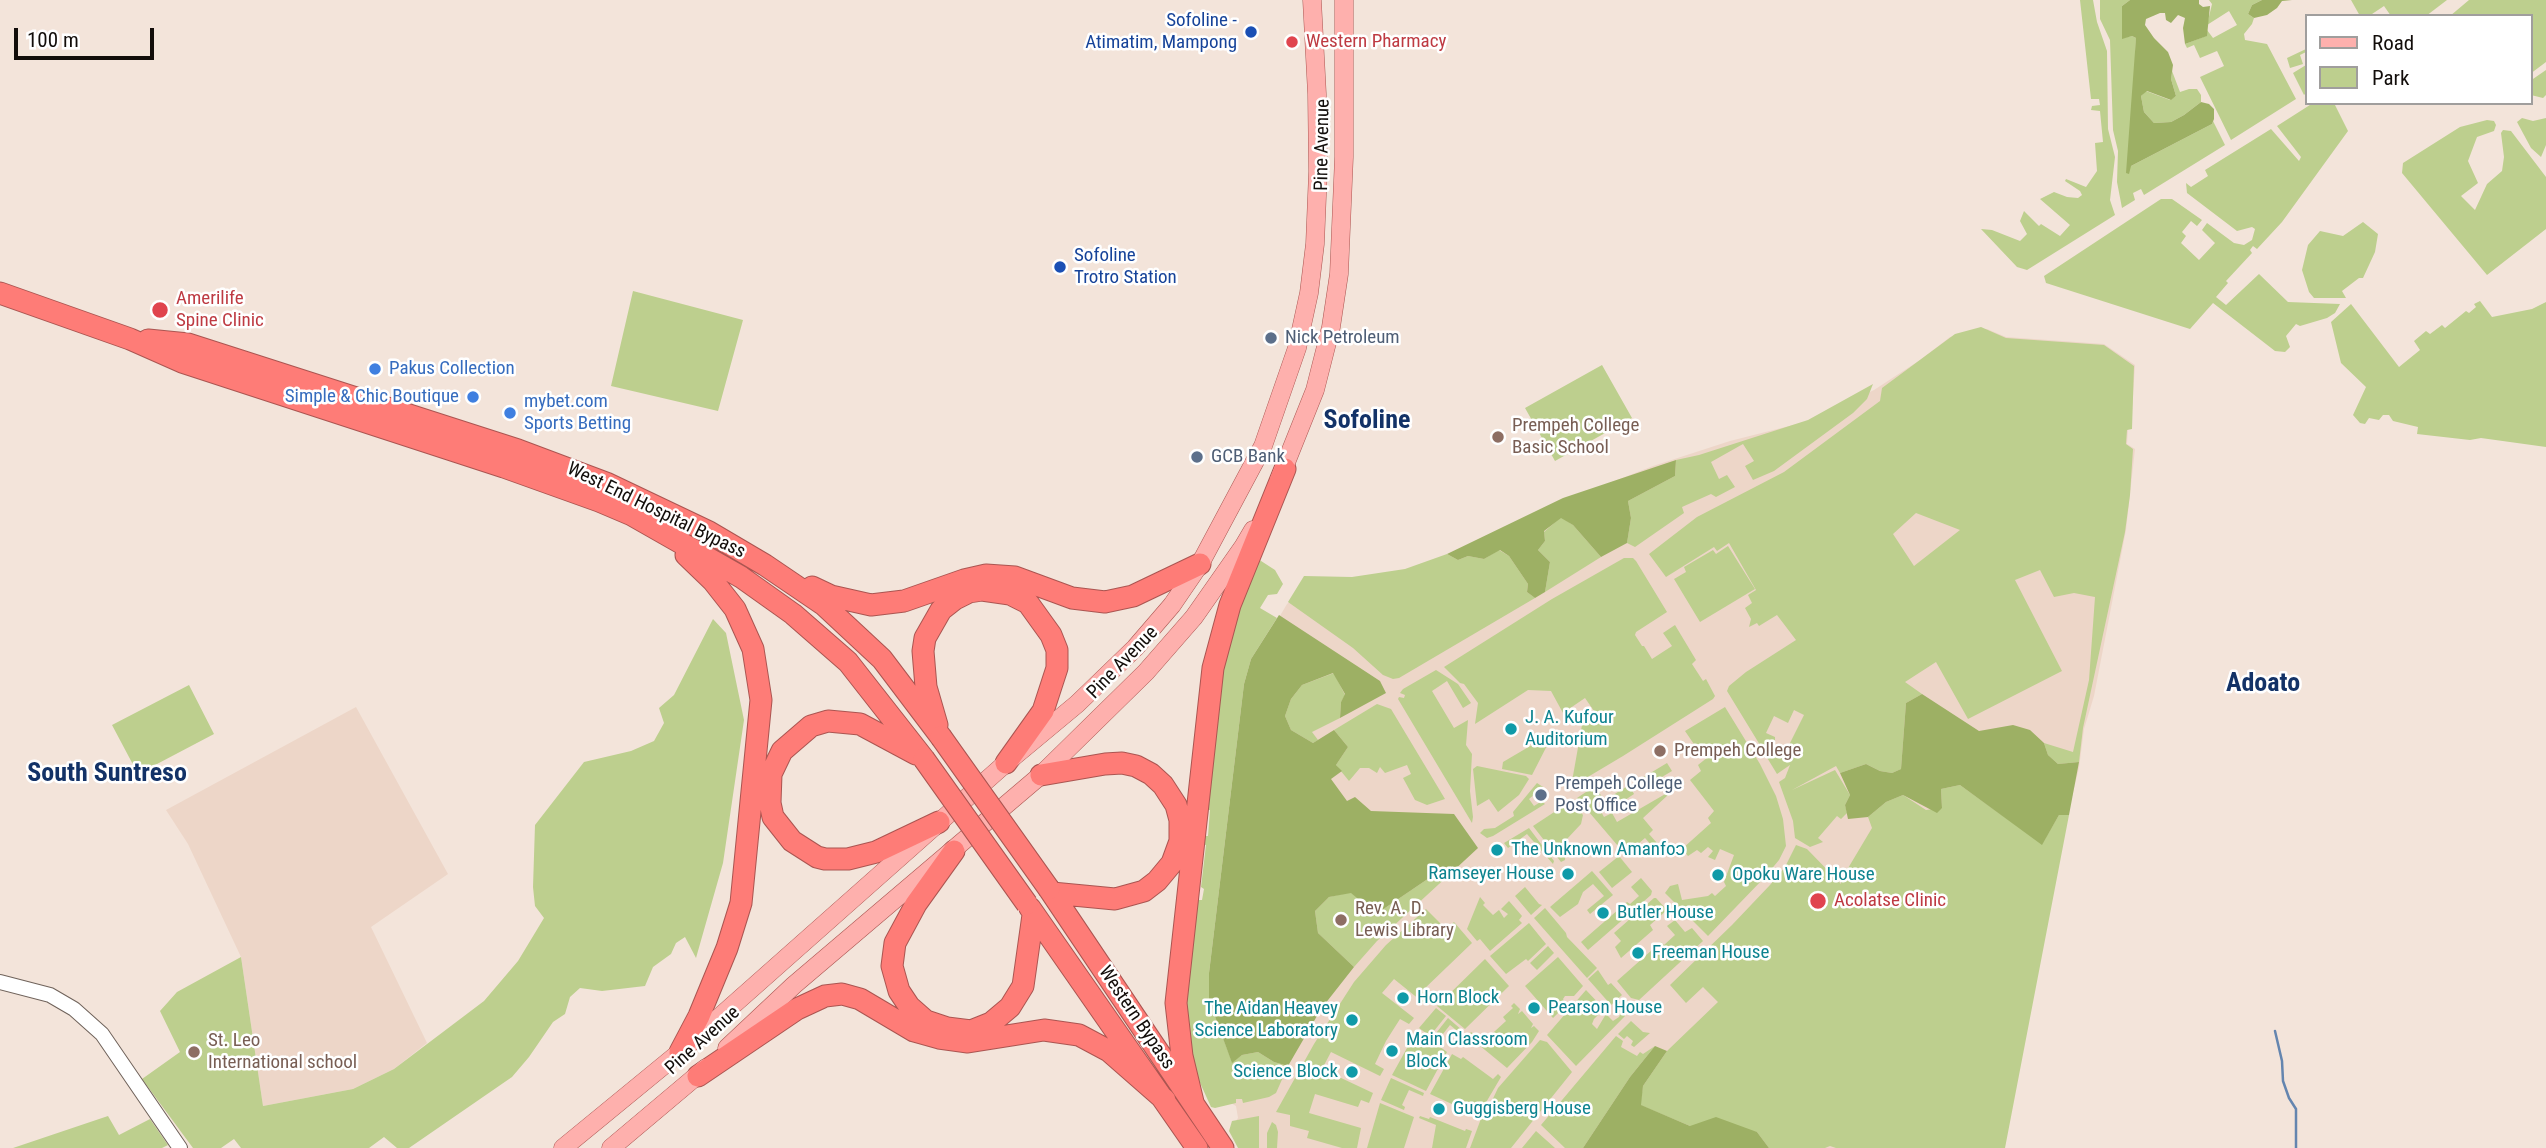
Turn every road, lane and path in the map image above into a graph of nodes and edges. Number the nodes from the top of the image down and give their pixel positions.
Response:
1 (1344, 1) edge
2 (1311, 5) edge
3 (0, 293) edge
4 (1285, 469) junction
5 (602, 492) junction
6 (662, 531) junction
7 (1200, 564) junction
8 (765, 565) junction
9 (941, 737) junction
10 (924, 758) junction
11 (1006, 763) junction
12 (1041, 775) junction
13 (939, 822) junction
14 (954, 851) junction
15 (1050, 891) junction
16 (1030, 909) junction
17 (0, 982) edge
18 (680, 1052) junction
19 (698, 1076) junction
20 (1165, 1100) junction
21 (1193, 1102) junction
22 (180, 1148) edge
23 (563, 1148) edge
24 (611, 1148) edge
25 (1196, 1148) edge
26 (1223, 1148) edge

1 - 4 main road, Pine Avenue
2 - 7 main road
3 - 5 highway, West End Hospital Bypass
4 - 12 main road, Pine Avenue
4 - 21 highway
5 - 6 highway, West End Hospital Bypass
5 - 8 highway, West End Hospital Bypass
6 - 10 highway, West End Hospital Bypass
6 - 18 highway
7 - 8 highway
7 - 11 main road
8 - 9 highway, West End Hospital Bypass
9 - 11 highway
9 - 15 highway, West End Hospital Bypass, bridge
10 - 13 highway
10 - 16 highway, West End Hospital Bypass, bridge
11 - 13 main road
12 - 14 main road, Pine Avenue
12 - 15 highway
13 - 18 main road
14 - 16 highway
14 - 19 main road, Pine Avenue
15 - 21 highway, Western Bypass
16 - 20 highway, Western Bypass
17 - 22 street
18 - 23 main road
19 - 20 highway
19 - 24 main road, Pine Avenue
20 - 25 highway, Western Bypass
21 - 26 highway, Western Bypass

